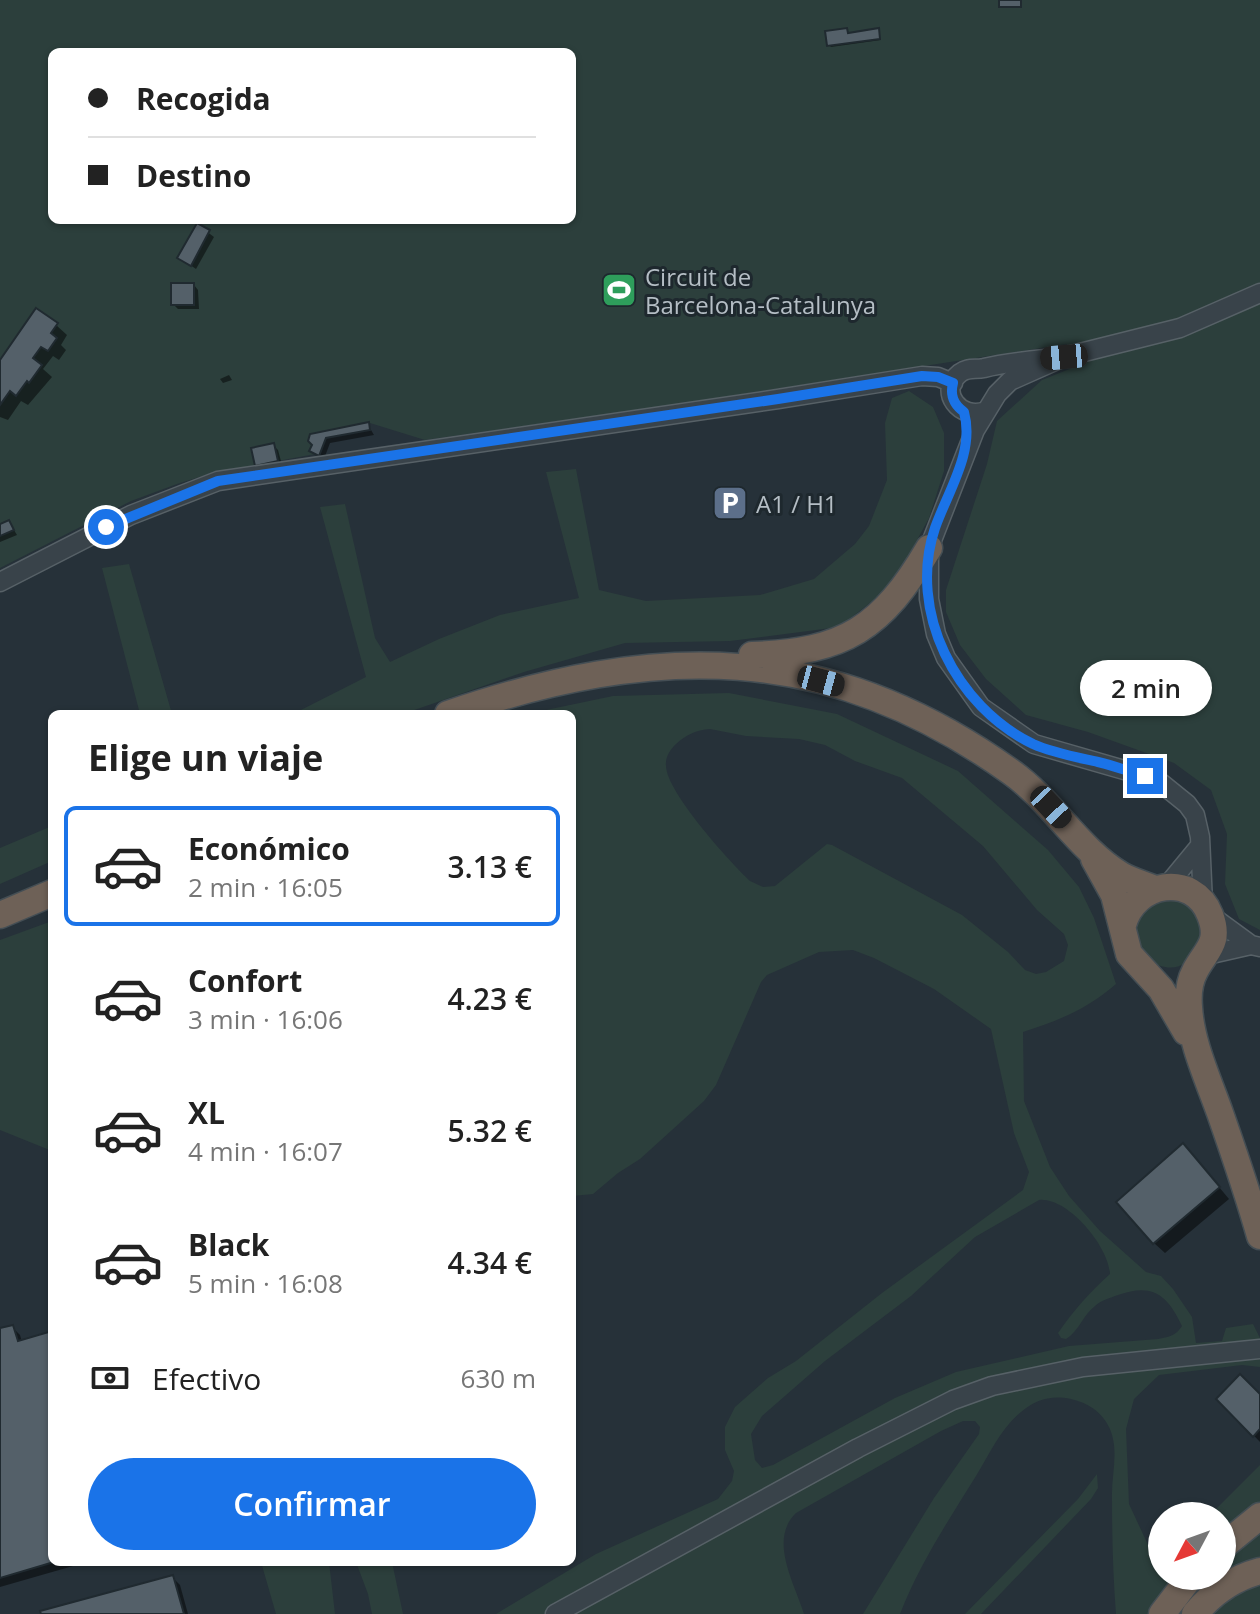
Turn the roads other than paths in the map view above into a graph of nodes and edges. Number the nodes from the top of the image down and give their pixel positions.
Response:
1 (1260, 293) edge
2 (1064, 357) junction
3 (981, 369) junction
4 (953, 383) junction
5 (997, 394) junction
6 (986, 411) junction
7 (964, 412) junction
8 (962, 460) junction
9 (929, 548) junction
10 (0, 582) edge
11 (670, 665) junction
12 (461, 710) edge
13 (1083, 843) junction
14 (1199, 847) junction
15 (1160, 888) junction
16 (48, 895) edge
17 (1206, 909) junction
18 (0, 915) edge
19 (1123, 925) junction
20 (1256, 946) edge
21 (1202, 961) junction
22 (1145, 971) junction
23 (1200, 1056) junction
24 (1260, 1236) edge
25 (1260, 1349) edge
26 (1260, 1516) edge
27 (1236, 1536) edge
28 (1260, 1571) edge
29 (1180, 1590) edge
30 (555, 1614) edge
31 (1162, 1614) edge
32 (1195, 1614) edge

1 - 2 street
2 - 3 street
2 - 5 street
3 - 4 street
3 - 5 street
4 - 7 street
4 - 10 street
5 - 6 street
6 - 7 street
6 - 8 street
7 - 8 street
8 - 9 street
9 - 11 highway
9 - 14 street
11 - 12 highway
11 - 13 highway
13 - 15 highway
13 - 19 highway
14 - 15 street
14 - 17 street
15 - 17 highway
15 - 19 highway
16 - 18 highway
17 - 20 street
17 - 21 highway
19 - 22 highway
20 - 21 street
21 - 22 highway
21 - 23 highway
22 - 23 highway
23 - 24 highway
25 - 30 street
26 - 27 highway
28 - 32 highway
29 - 31 highway

